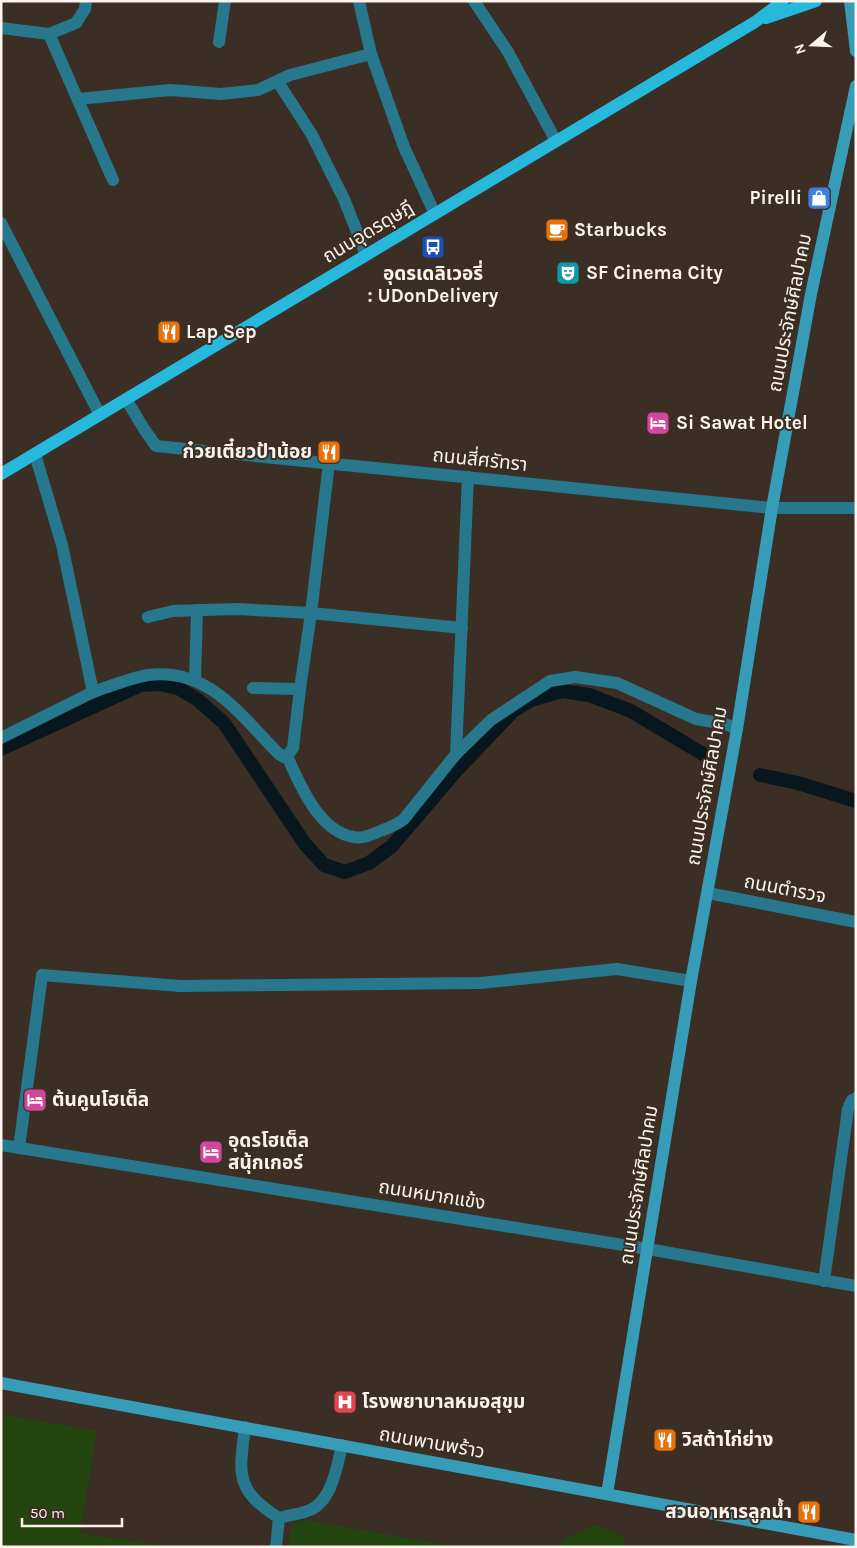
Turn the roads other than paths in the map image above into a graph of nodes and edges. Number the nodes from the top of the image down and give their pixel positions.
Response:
1 (86, 1) edge
2 (225, 1) edge
3 (359, 1) edge
4 (474, 1) edge
5 (783, 1) edge
6 (816, 1) edge
7 (850, 1) edge
8 (755, 22) junction
9 (1, 28) edge
10 (48, 34) junction
11 (219, 42) dead end
12 (856, 51) edge
13 (371, 54) junction
14 (278, 82) junction
15 (856, 86) edge
16 (78, 99) junction
17 (556, 141) junction
18 (113, 180) dead end
19 (435, 214) junction
20 (1, 224) edge
21 (366, 255) junction
22 (126, 399) junction
23 (100, 415) junction
24 (35, 454) junction
25 (329, 463) junction
26 (1, 474) edge
27 (468, 477) junction
28 (772, 508) junction
29 (856, 508) edge
30 (197, 610) junction
31 (312, 613) junction
32 (148, 617) dead end
33 (462, 628) junction
34 (196, 680) junction
35 (253, 688) dead end
36 (300, 689) junction
37 (93, 692) junction
38 (737, 729) junction
39 (1, 738) edge
40 (456, 754) junction
41 (288, 756) junction
42 (708, 893) junction
43 (856, 922) edge
44 (691, 981) junction
45 (856, 1098) edge
46 (1, 1145) edge
47 (20, 1148) junction
48 (648, 1249) junction
49 (824, 1281) junction
50 (856, 1286) edge
51 (1, 1383) edge
52 (245, 1427) junction
53 (342, 1445) junction
54 (607, 1494) junction
55 (279, 1518) junction
56 (856, 1540) edge
57 (276, 1547) edge

1 - 10 street
2 - 11 street
3 - 13 street
4 - 17 street
5 - 8 main road, ถนนอุดรดุษฎี
6 - 8 main road, ถนนอุดรดุษฎี
7 - 12 street
8 - 17 main road, ถนนอุดรดุษฎี
9 - 10 street
10 - 16 street
13 - 14 street
13 - 19 street
14 - 16 street
14 - 21 street
15 - 28 street, ถนนประจักษ์ศิลปาคม
16 - 18 street
17 - 19 main road, ถนนอุดรดุษฎี
19 - 21 main road, ถนนอุดรดุษฎี
20 - 23 street
21 - 22 main road, ถนนอุดรดุษฎี
22 - 23 main road, ถนนอุดรดุษฎี
22 - 25 street, ถนนสี่ศรัทรา
23 - 24 main road, ถนนอุดรดุษฎี
24 - 26 main road, ถนนอุดรดุษฎี
24 - 37 street
25 - 27 street, ถนนสี่ศรัทรา
25 - 31 street
27 - 28 street, ถนนสี่ศรัทรา
27 - 33 street
28 - 29 street, ถนนสี่ศรัทรา
28 - 38 street, ถนนประจักษ์ศิลปาคม
30 - 31 street
30 - 32 street
30 - 34 street
31 - 33 street
31 - 36 street
33 - 40 street
34 - 37 street
34 - 41 street
35 - 36 street
36 - 41 street
37 - 39 street
38 - 40 street
38 - 42 street, ถนนประจักษ์ศิลปาคม
40 - 41 street
42 - 43 street, ถนนตำรวจ
42 - 44 street, ถนนประจักษ์ศิลปาคม
44 - 47 street
44 - 48 street, ถนนประจักษ์ศิลปาคม
45 - 49 street
46 - 47 street, ถนนหมากแข้ง
47 - 48 street, ถนนหมากแข้ง
48 - 49 street, ถนนหมากแข้ง
48 - 54 street, ถนนประจักษ์ศิลปาคม
49 - 50 street, ถนนหมากแข้ง
51 - 52 street, ถนนพานพร้าว
52 - 53 street, ถนนพานพร้าว
52 - 55 street
53 - 54 street, ถนนพานพร้าว
53 - 55 street
54 - 56 street, ถนนพานพร้าว
55 - 57 street

